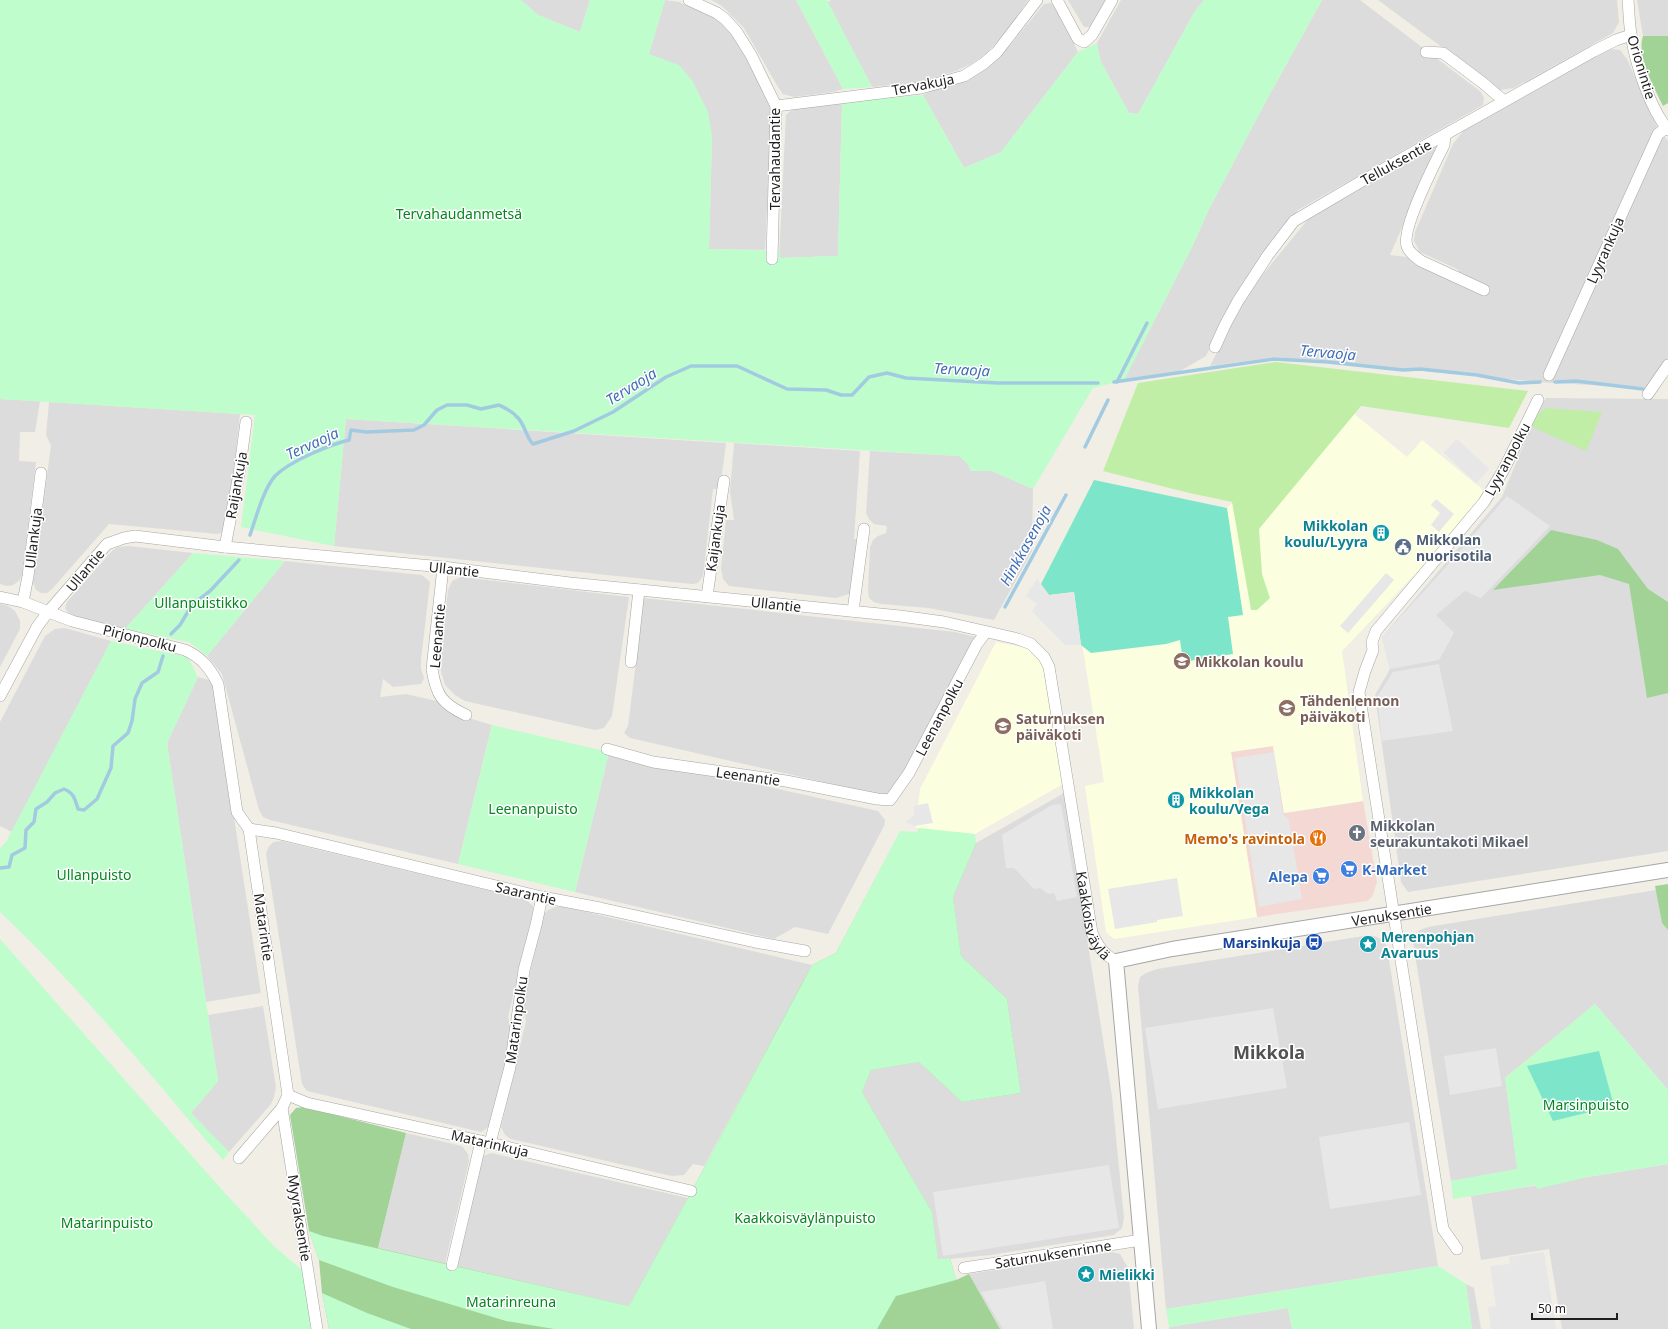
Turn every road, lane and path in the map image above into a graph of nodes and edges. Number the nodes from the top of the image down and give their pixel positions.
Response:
1 (689, 0) edge
2 (1037, 0) edge
3 (1057, 0) edge
4 (1112, 0) edge
5 (1628, 0) edge
6 (1631, 35) junction
7 (1426, 52) dead end
8 (1504, 101) junction
9 (776, 106) junction
10 (1667, 129) edge
11 (1445, 135) junction
12 (772, 258) dead end
13 (1484, 290) dead end
14 (1215, 347) dead end
15 (1668, 365) edge
16 (1549, 375) dead end
17 (1648, 394) dead end
18 (1538, 400) dead end
19 (246, 422) dead end
20 (41, 473) dead end
21 (724, 481) dead end
22 (864, 530) dead end
23 (225, 547) junction
24 (443, 568) junction
25 (639, 590) junction
26 (0, 596) edge
27 (707, 596) junction
28 (23, 602) junction
29 (853, 611) junction
30 (48, 612) junction
31 (986, 632) junction
32 (631, 662) dead end
33 (218, 684) joint
34 (0, 696) edge
35 (466, 714) dead end
36 (607, 749) dead end
37 (890, 800) joint
38 (249, 829) junction
39 (1668, 870) edge
40 (542, 897) junction
41 (1393, 915) junction
42 (805, 951) dead end
43 (1116, 961) junction
44 (288, 1095) junction
45 (282, 1108) junction
46 (485, 1142) junction
47 (239, 1158) dead end
48 (691, 1191) dead end
49 (1141, 1240) junction
50 (1457, 1249) dead end
51 (452, 1265) dead end
52 (964, 1268) dead end
53 (317, 1329) edge
54 (1149, 1329) edge

1 - 9 street, Tervahaudantie
2 - 9 street, Tervakuja
3 - 4 street
5 - 6 street, Orionintie
6 - 8 street, Telluksentie
6 - 10 street, Orionintie
7 - 8 street
8 - 11 street, Telluksentie
9 - 12 street, Tervahaudantie
10 - 16 street, Lyyrankuja
11 - 13 street
11 - 14 street, Telluksentie
15 - 17 street
18 - 41 street, Lyyranpolku
19 - 23 street, Raijankuja
20 - 28 street, Ullankuja
21 - 27 street, Kaijankuja
22 - 29 street
23 - 24 street, Ullantie
23 - 30 street, Ullantie
24 - 25 street, Ullantie
24 - 35 street, Leenantie
25 - 27 street, Ullantie
25 - 32 street
26 - 28 street, Pirjonpolku
27 - 29 street, Ullantie
28 - 30 street, Pirjonpolku
29 - 31 street, Ullantie
30 - 33 street, Pirjonpolku
30 - 34 street, Ullantie
31 - 37 street, Leenanpolku
31 - 43 street, Kaakkoisväylä
33 - 38 street, Matarintie
36 - 37 street, Leenantie
38 - 40 street, Saarantie
38 - 44 street, Matarintie
39 - 41 street, Venuksentie
40 - 42 street, Saarantie
40 - 46 street, Matarinpolku
41 - 43 street, Venuksentie
41 - 50 street
43 - 49 street, Kaakkoisväylä
44 - 45 street
44 - 46 street, Matarinkuja
45 - 47 street
45 - 53 street, Myyraksentie
46 - 48 street, Matarinkuja
46 - 51 street, Matarinpolku
49 - 52 street, Saturnuksenrinne
49 - 54 street, Kaakkoisväylä

